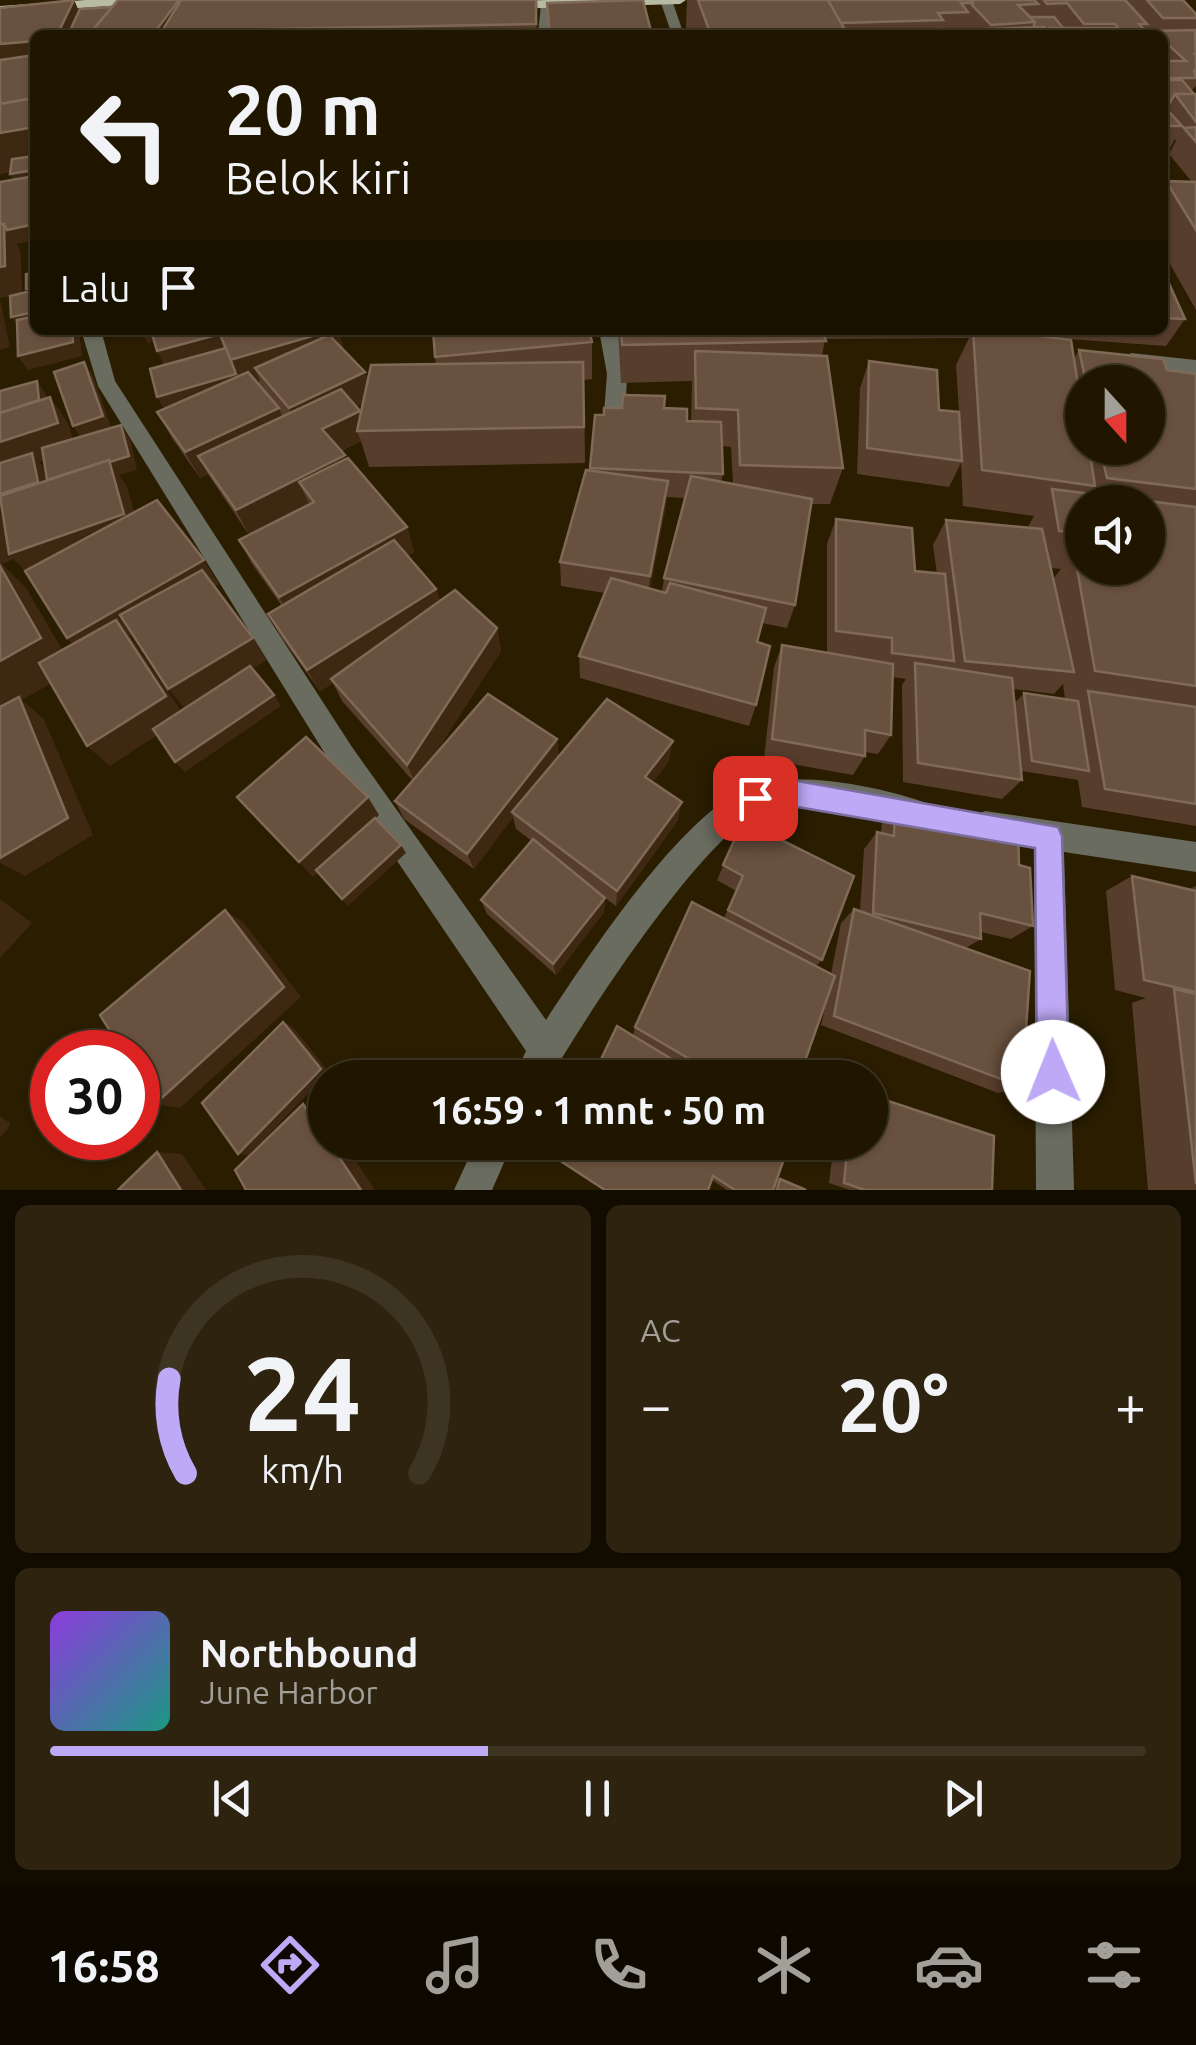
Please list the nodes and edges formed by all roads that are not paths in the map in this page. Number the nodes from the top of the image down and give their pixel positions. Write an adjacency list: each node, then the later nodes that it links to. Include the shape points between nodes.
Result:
1 (136, 0): 6 (main road)
2 (666, 0): 3 (main road); 4 (main road); 8 (lane)
3 (680, 0)
4 (547, 4): 5 (main road); 7 (street)
5 (487, 6)
6 (0, 10)
7 (545, 30)
8 (676, 30)
9 (92, 335): 16 (street, via 105,381)
10 (610, 335): 13 (street, via 618,374)
11 (1114, 359): 12 (street)
12 (1195, 371)
13 (614, 426)
14 (1048, 836): 15 (street); 17 (street, via 786,792 755,798 722,821 638,918); 20 (street)
15 (1196, 857)
16 (536, 1060)
17 (540, 1060)
18 (488, 1160): 19 (street)
19 (478, 1186)
20 (1055, 1190)

